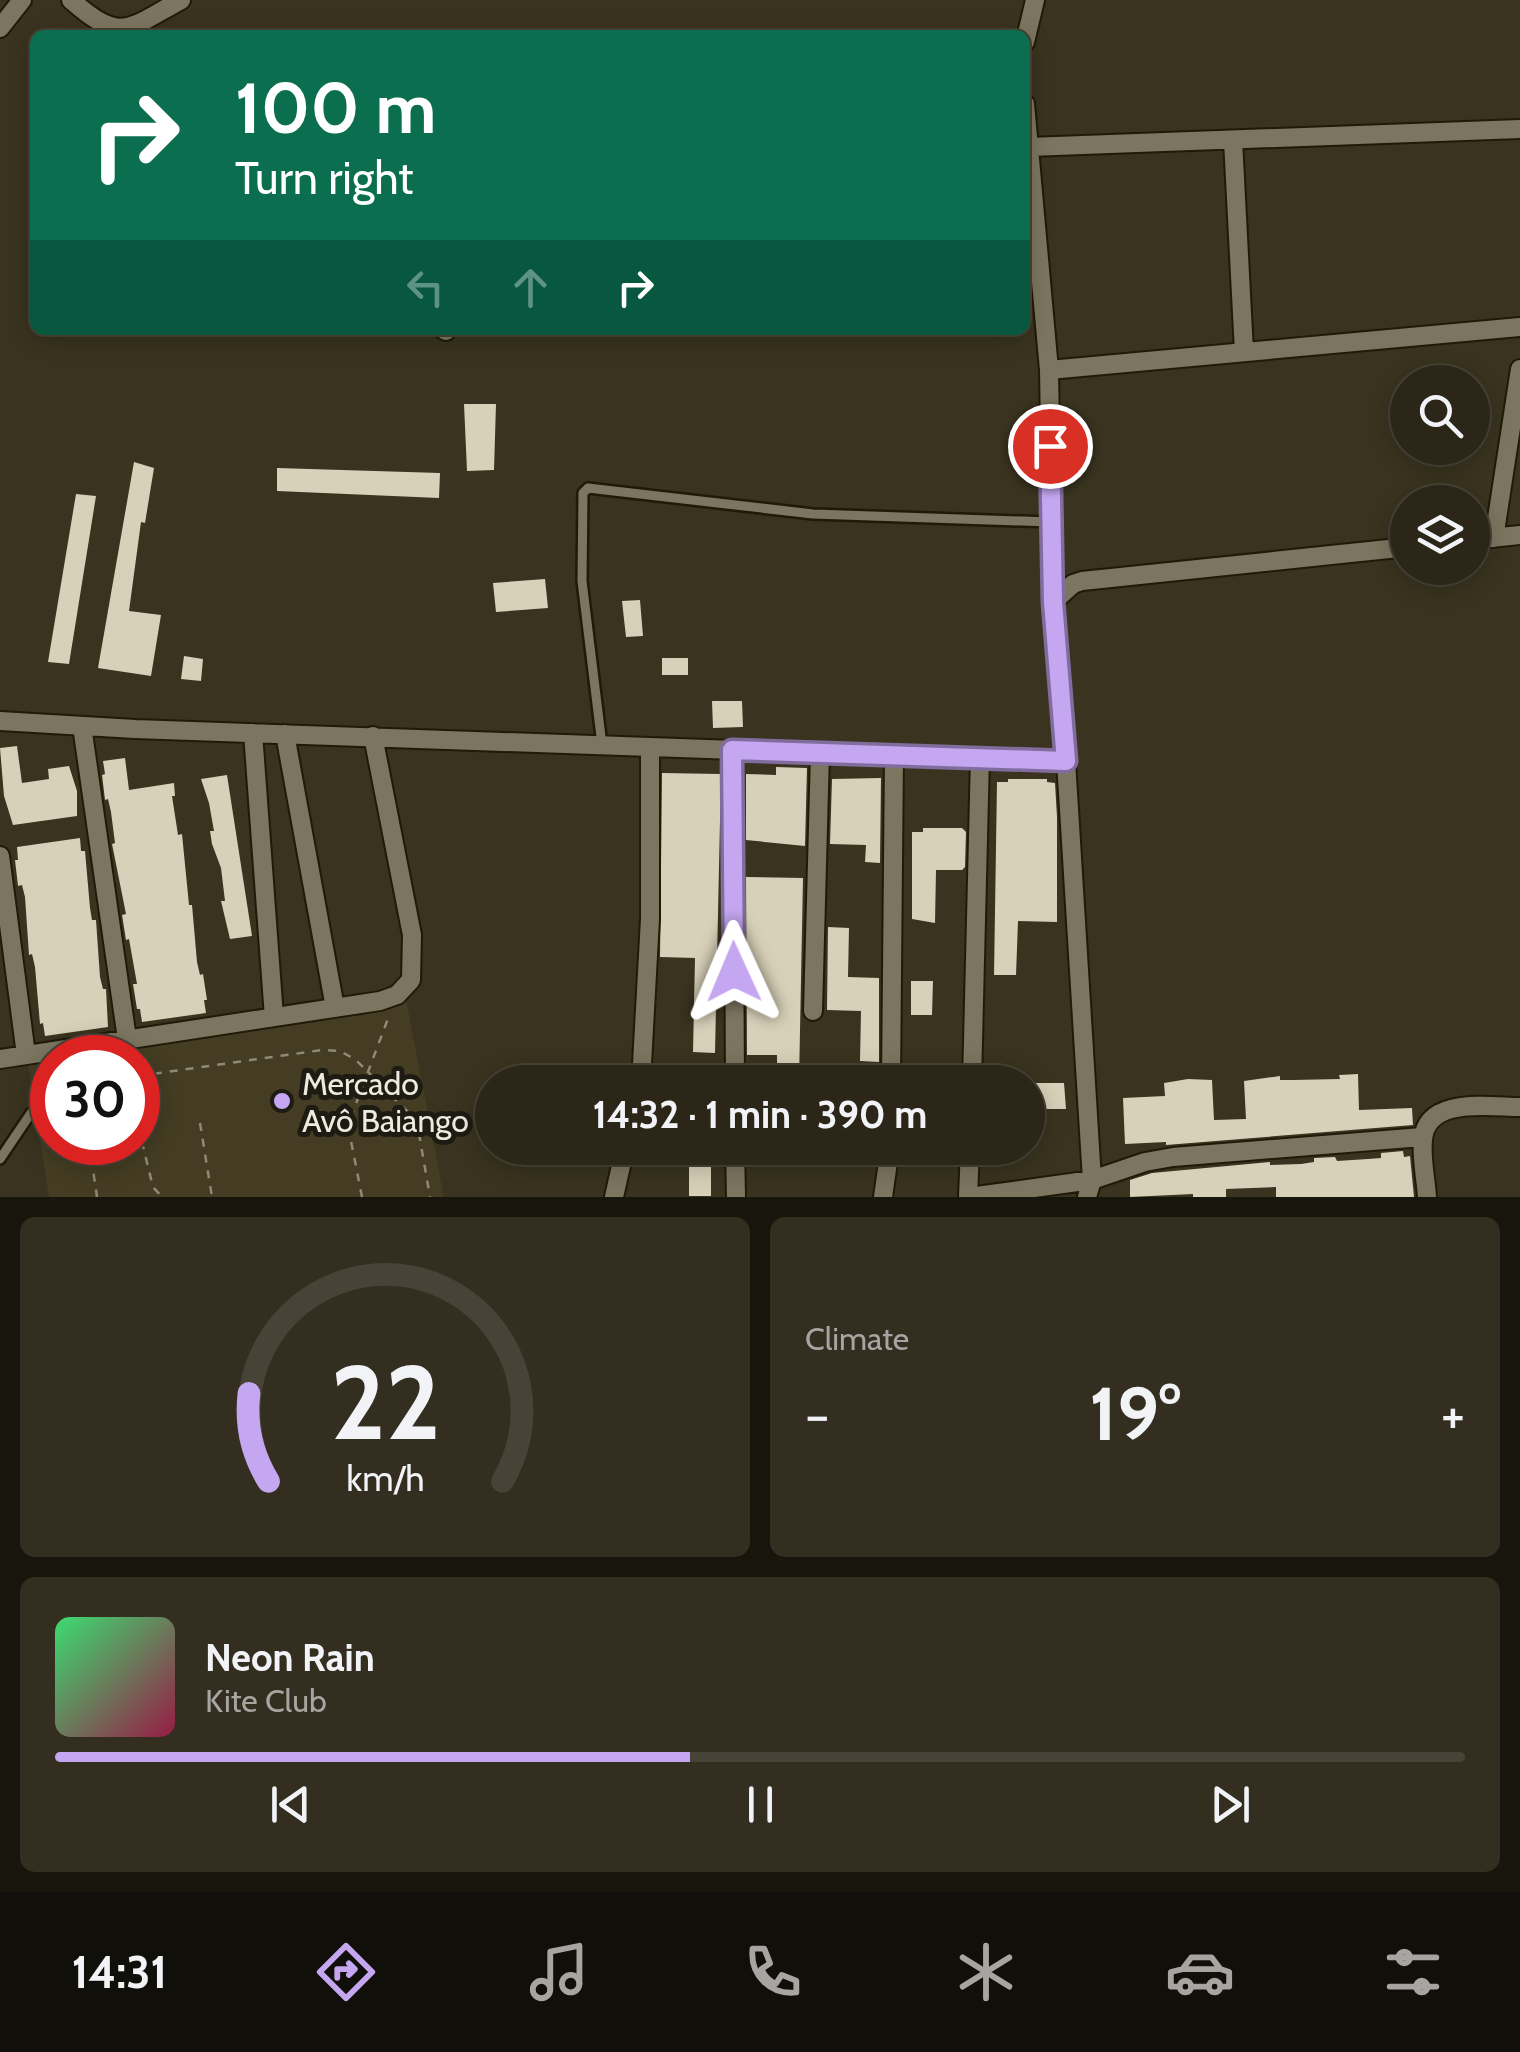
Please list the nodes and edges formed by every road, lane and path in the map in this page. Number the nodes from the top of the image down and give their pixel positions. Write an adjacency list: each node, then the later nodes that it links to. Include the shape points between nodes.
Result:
1 (22, 0): 5 (street)
2 (181, 0): 6 (street, via 131,28)
3 (1035, 0): 7 (street)
4 (74, 1): 6 (street)
5 (0, 28)
6 (106, 30)
7 (1028, 30)
8 (1520, 129): 9 (street)
9 (1233, 140): 10 (street); 13 (street)
10 (1030, 147)
11 (1030, 158): 15 (street)
12 (1520, 327): 13 (street)
13 (1244, 352): 15 (street)
14 (1520, 369): 19 (street)
15 (1049, 370): 16 (street)
16 (1052, 522): 21 (street); 27 (lane, via 813,514 588,488 582,581)
17 (1520, 536): 19 (street)
18 (1490, 538): 19 (street)
19 (1494, 538)
20 (1390, 549): 21 (street, via 1082,581)
21 (1053, 602): 33 (street)
22 (0, 721): 23 (street)
23 (82, 726): 24 (street); 39 (street)
24 (253, 733): 25 (street); 38 (street)
25 (285, 734): 26 (street); 36 (street)
26 (373, 736): 27 (street); 35 (street, via 412,935 411,980)
27 (602, 745): 28 (street)
28 (650, 748): 29 (street); 44 (street)
29 (732, 750): 30 (street); 45 (street)
30 (820, 753): 31 (street); 37 (street)
31 (894, 754): 32 (street); 46 (street)
32 (980, 757): 33 (street); 47 (street)
33 (1066, 761): 61 (street)
34 (0, 856): 42 (street)
35 (397, 994): 36 (street); 49 (path)
36 (334, 1008): 38 (street)
37 (814, 1012)
38 (274, 1017): 40 (street)
39 (126, 1035)
40 (159, 1035)
41 (30, 1054): 42 (street)
42 (26, 1055): 43 (street)
43 (0, 1059)
44 (642, 1065)
45 (735, 1065)
46 (891, 1065)
47 (972, 1065)
48 (160, 1073): 49 (path, via 322,1050 340,1051)
49 (368, 1073): 65 (path, via 351,1117); 66 (path, via 418,1128)
50 (1520, 1106): 53 (street, via 1442,1111)
51 (30, 1115): 54 (lane)
52 (200, 1123): 64 (path)
53 (1422, 1137): 61 (street, via 1173,1157 1145,1162); 71 (street)
54 (0, 1160)
55 (92, 1165): 62 (path)
56 (148, 1165): 63 (path)
57 (622, 1165): 67 (street)
58 (736, 1165): 68 (street)
59 (888, 1165): 69 (street)
60 (970, 1165): 70 (street)
61 (1090, 1189): 70 (street)
62 (97, 1197)
63 (162, 1197)
64 (212, 1197)
65 (362, 1197)
66 (430, 1197)
67 (614, 1197)
68 (736, 1197)
69 (883, 1197)
70 (969, 1197)
71 (1427, 1197)

